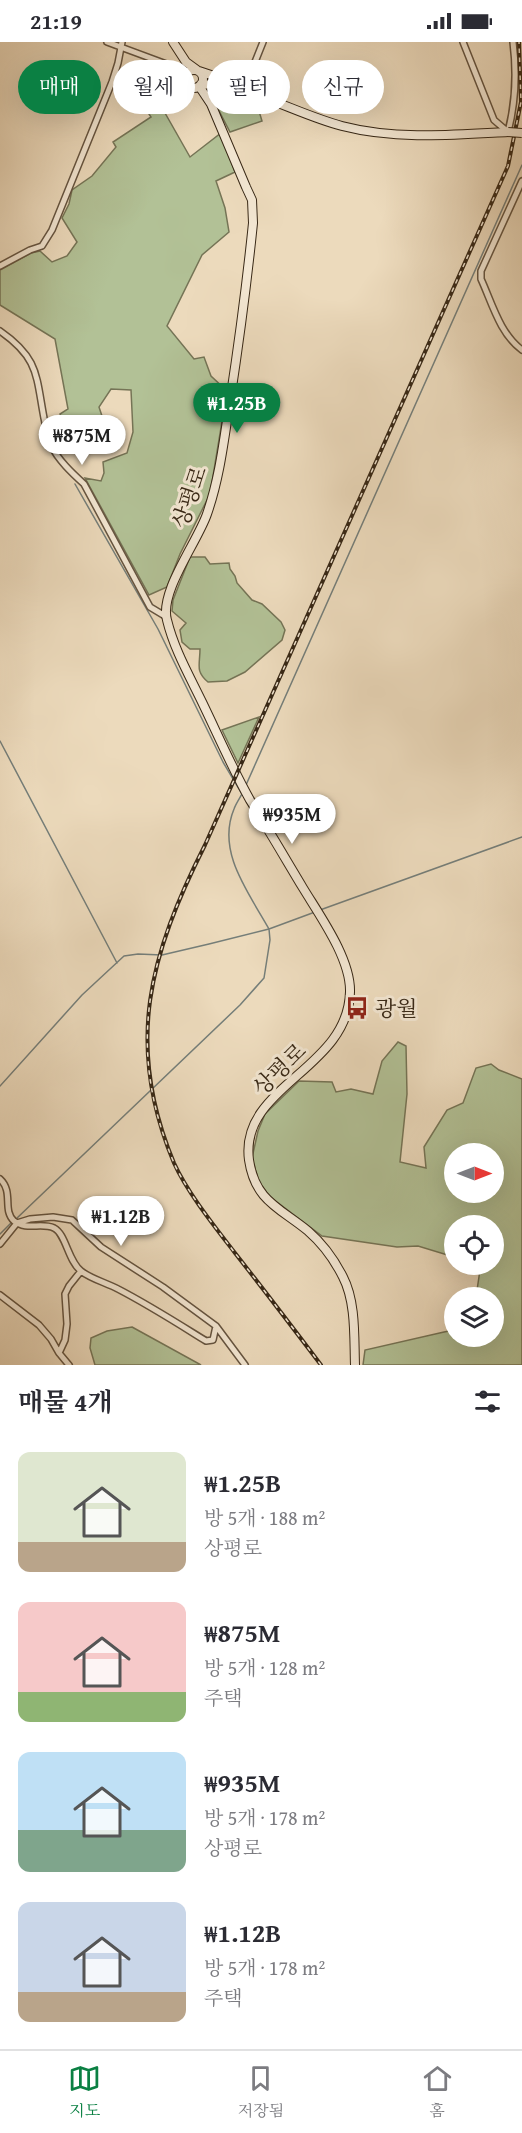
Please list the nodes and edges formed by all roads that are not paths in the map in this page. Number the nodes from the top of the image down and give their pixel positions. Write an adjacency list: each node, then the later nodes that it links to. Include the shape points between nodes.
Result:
1 (107, 42): 6 (street)
2 (172, 42): 8 (main road, via 174,52)
3 (263, 42): 9 (street)
4 (463, 42): 18 (street, via 494,120)
5 (513, 42): 18 (street, via 517,73)
6 (122, 44): 7 (street); 21 (street, via 111,82 52,231 42,246)
7 (159, 60)
8 (183, 60)
9 (256, 60)
10 (195, 71): 11 (main road); 13 (main road, via 203,76)
11 (207, 75)
12 (207, 84): 13 (main road)
13 (200, 85): 14 (main road); 15 (main road, 상평로)
14 (195, 86)
15 (207, 97)
16 (290, 108): 18 (main road, via 342,126 384,134)
17 (215, 114): 24 (main road, 상평로, via 252,200 253,223 217,481 206,518 167,600)
18 (508, 132): 19 (main road, bridge)
19 (522, 133)
20 (522, 181): 23 (street, via 481,271 502,328)
21 (0, 266)
22 (0, 332): 24 (street, via 28,356 51,445 84,484 150,607)
23 (522, 350)
24 (165, 616): 34 (main road, 상평로, via 240,782 320,916 345,969 350,990 345,1020 321,1055 262,1110 252,1131 248,1158 255,1183 266,1200 326,1248 342,1274 350,1303)
25 (0, 1179): 26 (street, via 8,1189 8,1212)
26 (15, 1221): 27 (street); 28 (street, via 26,1227 54,1228); 30 (street, via 53,1216 72,1220 101,1247)
27 (0, 1244)
28 (81, 1271): 30 (street, via 207,1341 213,1340); 31 (street, via 65,1294 67,1324)
29 (0, 1295): 31 (street, via 39,1324)
30 (216, 1326): 33 (street)
31 (59, 1353): 32 (street)
32 (68, 1365)
33 (245, 1365)
34 (355, 1365)

